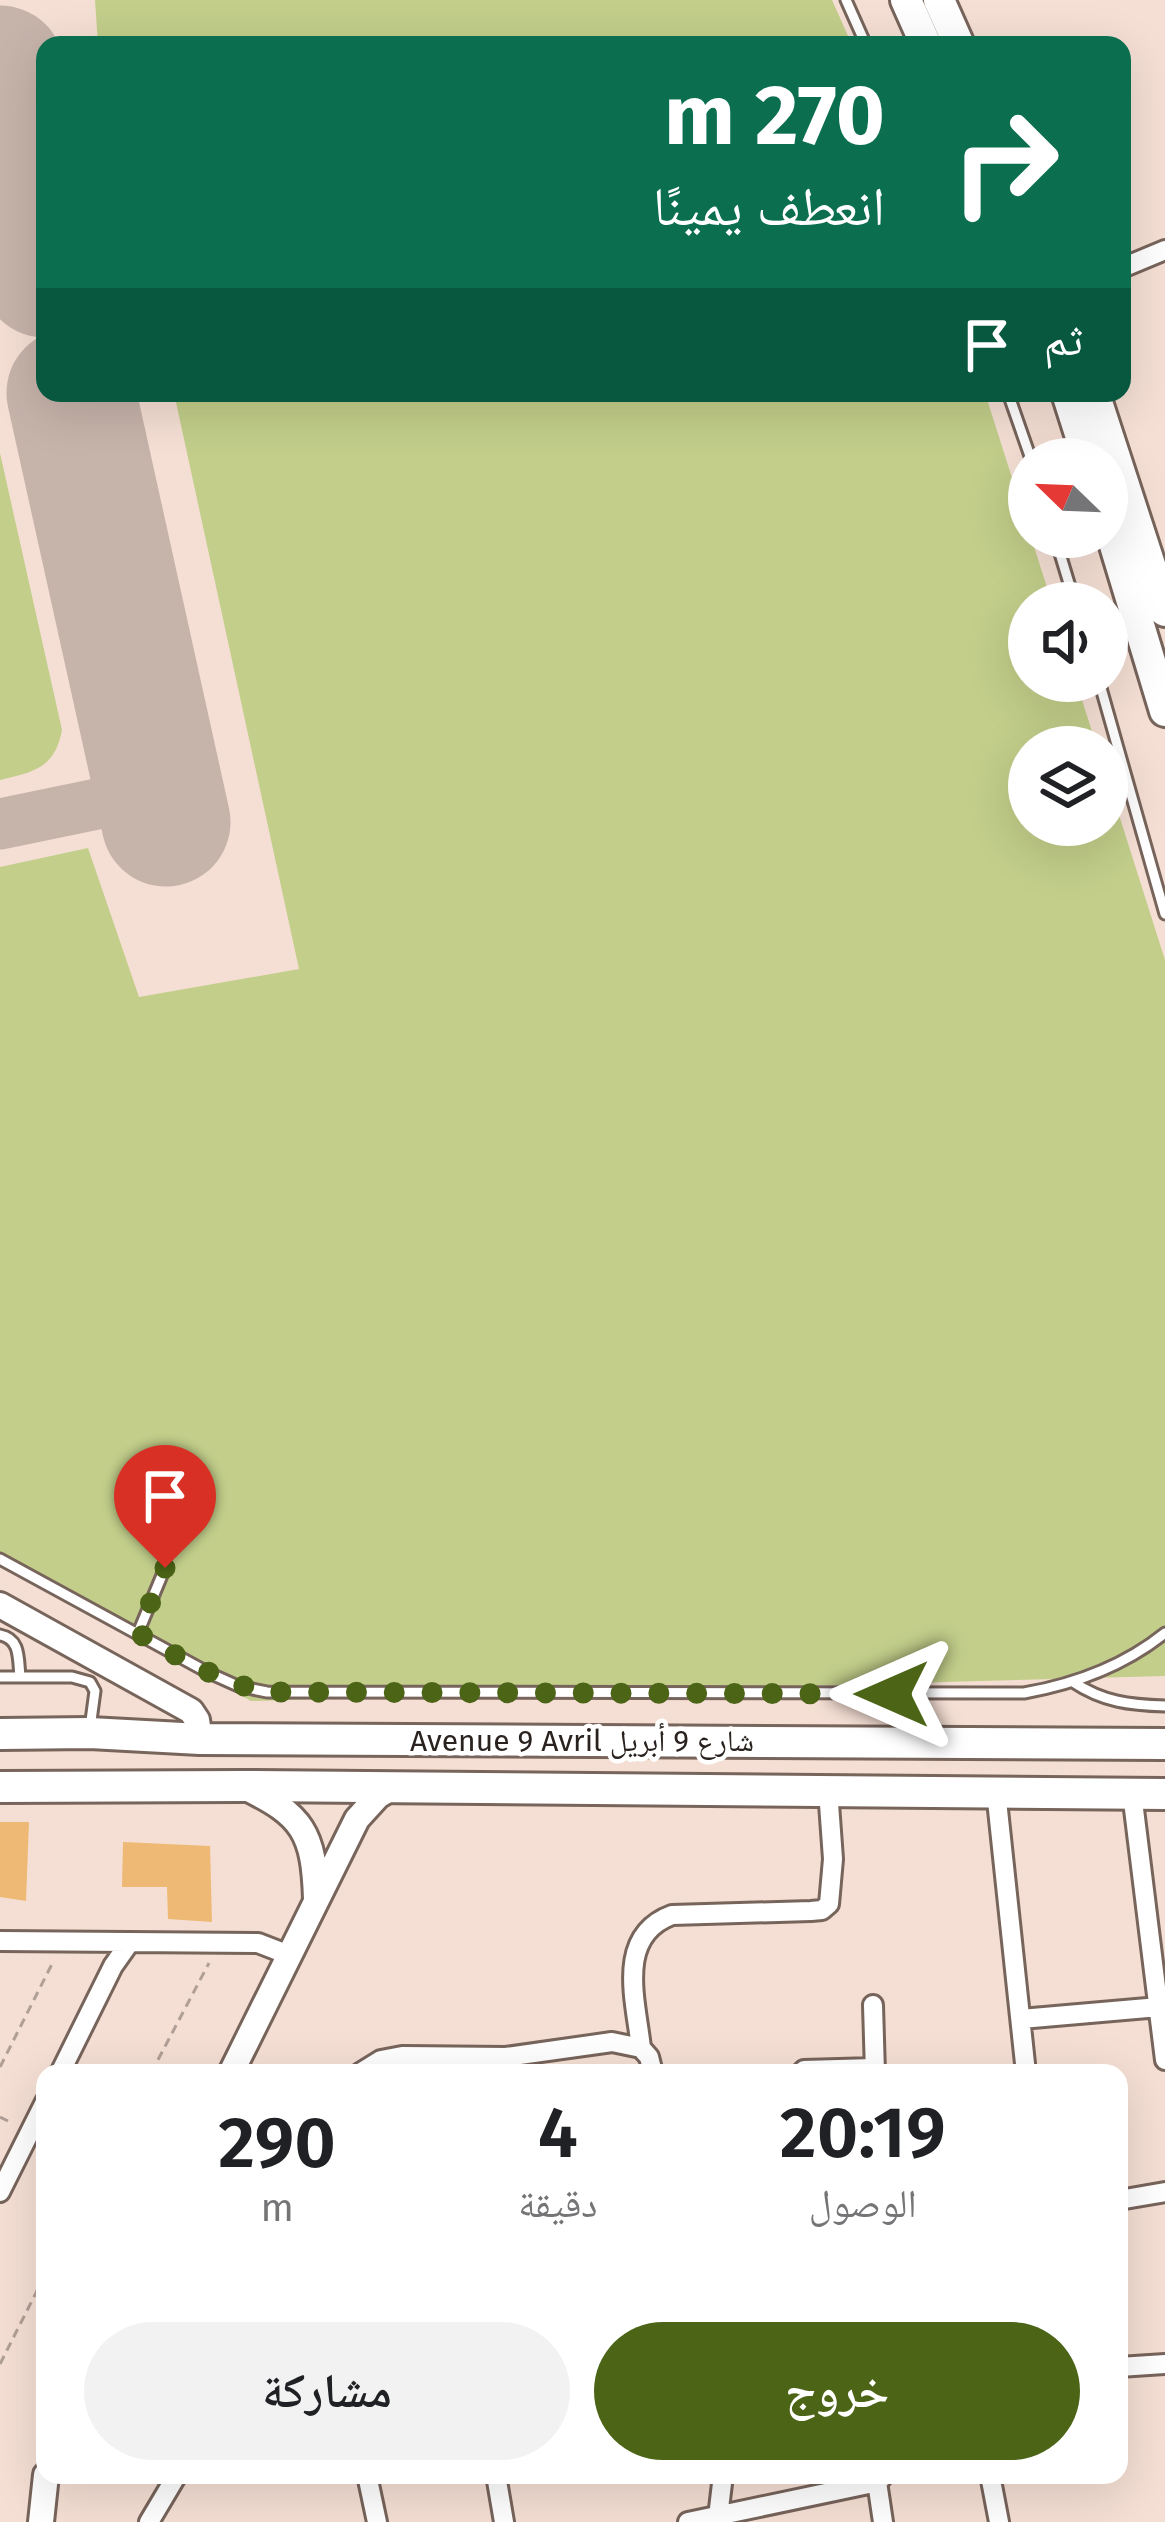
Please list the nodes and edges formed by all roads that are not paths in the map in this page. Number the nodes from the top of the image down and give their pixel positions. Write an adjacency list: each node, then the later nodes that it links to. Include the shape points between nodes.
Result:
1 (846, 0): 4 (lane)
2 (906, 0): 5 (main road)
3 (939, 0): 6 (main road)
4 (862, 36)
5 (922, 36)
6 (955, 36)
7 (1165, 250): 8 (street)
8 (1131, 264)
9 (1011, 402): 12 (lane)
10 (1070, 402): 13 (main road)
11 (1097, 402): 15 (main road)
12 (1024, 438)
13 (1081, 438)
14 (1119, 558): 17 (main road)
15 (1165, 610)
16 (1105, 702): 18 (lane)
17 (1165, 712)
18 (1165, 914)
19 (0, 1559): 22 (lane)
20 (165, 1568): 22 (lane)
21 (0, 1605): 31 (street, via 191,1711)
22 (138, 1633): 27 (lane, via 238,1686 282,1693 984,1694)
23 (1165, 1634): 27 (lane)
24 (0, 1635): 26 (lane, via 16,1645)
25 (0, 1677): 26 (lane)
26 (20, 1677): 29 (lane, via 90,1682)
27 (1073, 1682): 28 (lane, via 1105,1700)
28 (1165, 1706)
29 (90, 1733): 30 (main road, Avenue 9 Avril شارع 9 أبريل); 31 (main road, Avenue 9 Avril شارع 9 أبريل)
30 (0, 1734)
31 (200, 1739): 32 (main road, Avenue 9 Avril شارع 9 أبريل)
32 (1165, 1744)
33 (242, 1786): 34 (main road, Avenue 9 Avril شارع 9 أبريل); 35 (main road, Avenue 9 Avril شارع 9 أبريل); 39 (street, via 278,1803 301,1826)
34 (0, 1787)
35 (393, 1787): 36 (main road, Avenue 9 Avril شارع 9 أبريل); 39 (street, via 357,1820)
36 (828, 1790): 37 (main road, Avenue 9 Avril شارع 9 أبريل); 46 (street, via 829,1904 657,1921 634,1960)
37 (996, 1791): 38 (main road, Avenue 9 Avril شارع 9 أبريل); 45 (street)
38 (1155, 1796): 44 (street)
39 (316, 1902): 42 (street)
40 (0, 1940): 41 (street)
41 (130, 1942): 42 (street, via 262,1944); 48 (street)
42 (290, 1955): 49 (street)
43 (873, 2005): 54 (street)
44 (1159, 2007): 45 (street); 47 (street)
45 (1021, 2019): 55 (street)
46 (641, 2048): 52 (street, via 612,2042); 53 (street)
47 (1165, 2060)
48 (64, 2064)
49 (236, 2064)
50 (375, 2064): 51 (street, via 402,2056)
51 (495, 2064)
52 (512, 2064)
53 (651, 2064)
54 (874, 2064)
55 (1025, 2064)
56 (36, 2120): 57 (street)
57 (0, 2192)
58 (1165, 2192): 59 (street)
59 (1128, 2198)
60 (1165, 2364): 61 (street)
61 (1128, 2366)
62 (45, 2484): 71 (street)
63 (172, 2484): 72 (street)
64 (369, 2484): 73 (street)
65 (498, 2484): 74 (street)
66 (722, 2484): 70 (street)
67 (850, 2484): 70 (street)
68 (880, 2484): 76 (street)
69 (992, 2484): 77 (street)
70 (718, 2516): 75 (street)
71 (41, 2522)
72 (149, 2522)
73 (376, 2522)
74 (504, 2522)
75 (688, 2522)
76 (883, 2522)
77 (999, 2522)

